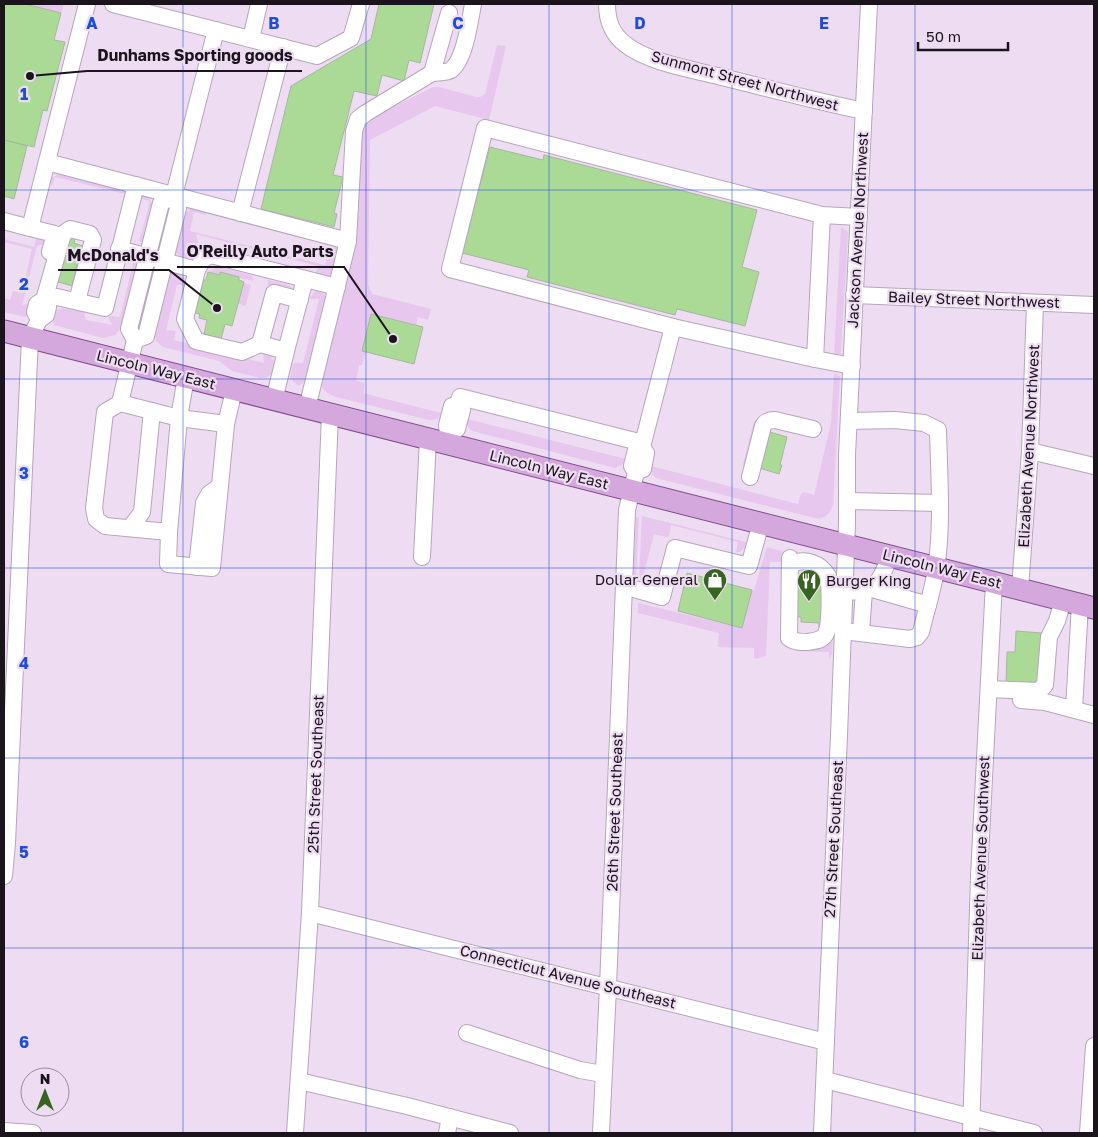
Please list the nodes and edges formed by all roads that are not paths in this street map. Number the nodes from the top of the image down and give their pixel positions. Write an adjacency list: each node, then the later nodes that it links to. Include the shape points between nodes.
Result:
1 (87, 4): 14 (street)
2 (113, 4): 9 (street)
3 (259, 4): 10 (street)
4 (361, 4): 11 (street, via 351,38 342,44 317,56)
5 (473, 4): 12 (street, via 461,58 447,72)
6 (607, 4): 13 (street, Sunmont Street Northwest, via 610,24 626,46 659,60)
7 (869, 4): 13 (street, Jackson Avenue Northwest)
8 (449, 13): 12 (street)
9 (216, 30): 10 (street); 16 (street)
10 (251, 39): 11 (street)
11 (283, 47): 17 (street)
12 (432, 72): 22 (street, via 358,119 354,131)
13 (864, 111): 19 (street, Jackson Avenue Northwest)
14 (47, 162): 15 (street); 21 (street)
15 (136, 185): 16 (street); 23 (street)
16 (174, 195): 17 (street); 24 (street, via 161,203); 25 (street, via 178,208)
17 (240, 212): 22 (street)
18 (822, 215): 19 (street); 35 (street, via 485,128 450,269); 42 (street)
19 (859, 217): 29 (street, Jackson Avenue Northwest)
20 (4, 221): 21 (street)
21 (30, 228): 30 (street, via 55,234 42,285)
22 (348, 241): 28 (street)
23 (119, 249): 24 (street); 32 (street, via 105,308)
24 (147, 256): 25 (street); 39 (street, via 129,329)
25 (165, 261): 26 (street); 39 (street, via 146,336)
26 (197, 270): 27 (street, via 203,259 210,255); 38 (street, via 185,319)
27 (305, 279): 28 (street); 31 (street); 38 (street, via 296,284 213,265 205,275)
28 (338, 287): 49 (street)
29 (854, 295): 33 (street, Bailey Street Northwest); 44 (street, Jackson Avenue Northwest)
30 (44, 300): 32 (street, via 57,297); 32 (street, via 63,234 70,229 90,234 93,240); 36 (street, via 48,307 46,315)
31 (300, 300): 40 (street, via 274,294); 41 (street)
32 (77, 301)
33 (1035, 303): 34 (street, Bailey Street Northwest); 58 (street, Elizabeth Avenue Northwest)
34 (1094, 305)
35 (673, 327): 42 (street); 57 (street)
36 (34, 329): 37 (main road, Lincoln Way East); 43 (main road, Lincoln Way East); 85 (street)
37 (4, 331)
38 (190, 332): 40 (street, via 196,341 242,352)
39 (135, 340): 43 (street)
40 (260, 344): 41 (street)
41 (286, 351): 47 (street)
42 (815, 359): 44 (street)
43 (130, 363): 45 (main road, Lincoln Way East); 48 (street)
44 (852, 366): 53 (street, Jackson Avenue Northwest)
45 (186, 377): 46 (main road, Lincoln Way East); 52 (street)
46 (234, 390): 47 (main road, Lincoln Way East); 54 (street)
47 (274, 400): 49 (main road, Lincoln Way East)
48 (120, 403): 50 (street); 65 (street, via 105,412 94,508 96,519 105,526)
49 (307, 408): 51 (main road, Lincoln Way East)
50 (152, 411): 52 (street); 65 (street, via 142,512)
51 (330, 414): 56 (main road, Lincoln Way East); 86 (street, 25th Street Southeast)
52 (179, 418): 54 (street); 66 (street)
53 (849, 421): 62 (street, Jackson Avenue Northwest); 63 (street, via 895,420 924,423 938,430)
54 (226, 424): 66 (street, via 212,568 168,564)
55 (812, 430): 60 (street, via 775,420 766,422)
56 (441, 439): 57 (street, via 452,406 458,404 460,397); 61 (main road, Lincoln Way East); 69 (street)
57 (643, 446): 61 (street, 26th Street Southeast, via 646,453)
58 (1030, 451): 59 (street); 75 (street, Elizabeth Avenue Northwest)
59 (1094, 466)
60 (750, 476)
61 (634, 482): 64 (main road, Lincoln Way East); 73 (street, 26th Street Southeast, via 627,510)
62 (847, 500): 63 (street); 67 (street, 27th Street Southeast)
63 (940, 502): 71 (street)
64 (761, 523): 67 (main road, Lincoln Way East); 73 (street, via 749,566 675,548 662,597)
65 (130, 528): 66 (street)
66 (170, 532)
67 (846, 544): 68 (main road, Lincoln Way East); 76 (street, 27th Street Southeast)
68 (890, 555): 71 (main road, Lincoln Way East); 74 (street, via 881,577)
69 (422, 557)
70 (790, 561): 70 (street, via 788,638 795,641 820,640 828,625 828,576 811,562)
71 (936, 567): 72 (main road, Lincoln Way East); 78 (street)
72 (994, 582): 75 (main road, Lincoln Way East); 81 (street, Elizabeth Avenue Southwest)
73 (624, 586): 87 (street, 26th Street Southeast)
74 (867, 589): 76 (street); 78 (street); 80 (street)
75 (1020, 589): 77 (main road, Lincoln Way East)
76 (844, 592): 79 (street, 27th Street Southeast)
77 (1079, 604): 82 (street, via 1057,621 1049,636); 83 (street)
78 (928, 605): 80 (street, via 917,637)
79 (843, 630): 80 (street); 89 (street, 27th Street Southeast)
80 (860, 632)
81 (989, 694): 82 (street, via 1039,691); 96 (street, Elizabeth Avenue Southwest, via 979,876)
82 (1045, 694): 83 (street)
83 (1074, 709): 84 (street)
84 (1094, 715)
85 (4, 876)
86 (310, 913): 87 (street, Connecticut Avenue Southeast); 94 (street, 25th Street Southeast)
87 (608, 987): 89 (street, Connecticut Avenue Southeast); 92 (street, 26th Street Southeast)
88 (467, 1033): 92 (street, via 580,1070)
89 (826, 1042): 93 (street, 27th Street Southeast)
90 (1094, 1046): 91 (street)
91 (1094, 1051): 106 (street)
92 (603, 1074): 102 (street, 26th Street Southeast)
93 (825, 1080): 96 (street); 103 (street, 27th Street Southeast)
94 (299, 1081): 95 (street); 99 (street, 25th Street Southeast)
95 (450, 1117): 100 (street); 101 (street)
96 (972, 1117): 104 (street, Elizabeth Avenue Southwest); 105 (street)
97 (4, 1132): 98 (street)
98 (33, 1133)
99 (295, 1133)
100 (447, 1133)
101 (510, 1133)
102 (601, 1133)
103 (822, 1133)
104 (971, 1133)
105 (1034, 1133)
106 (1088, 1133)

